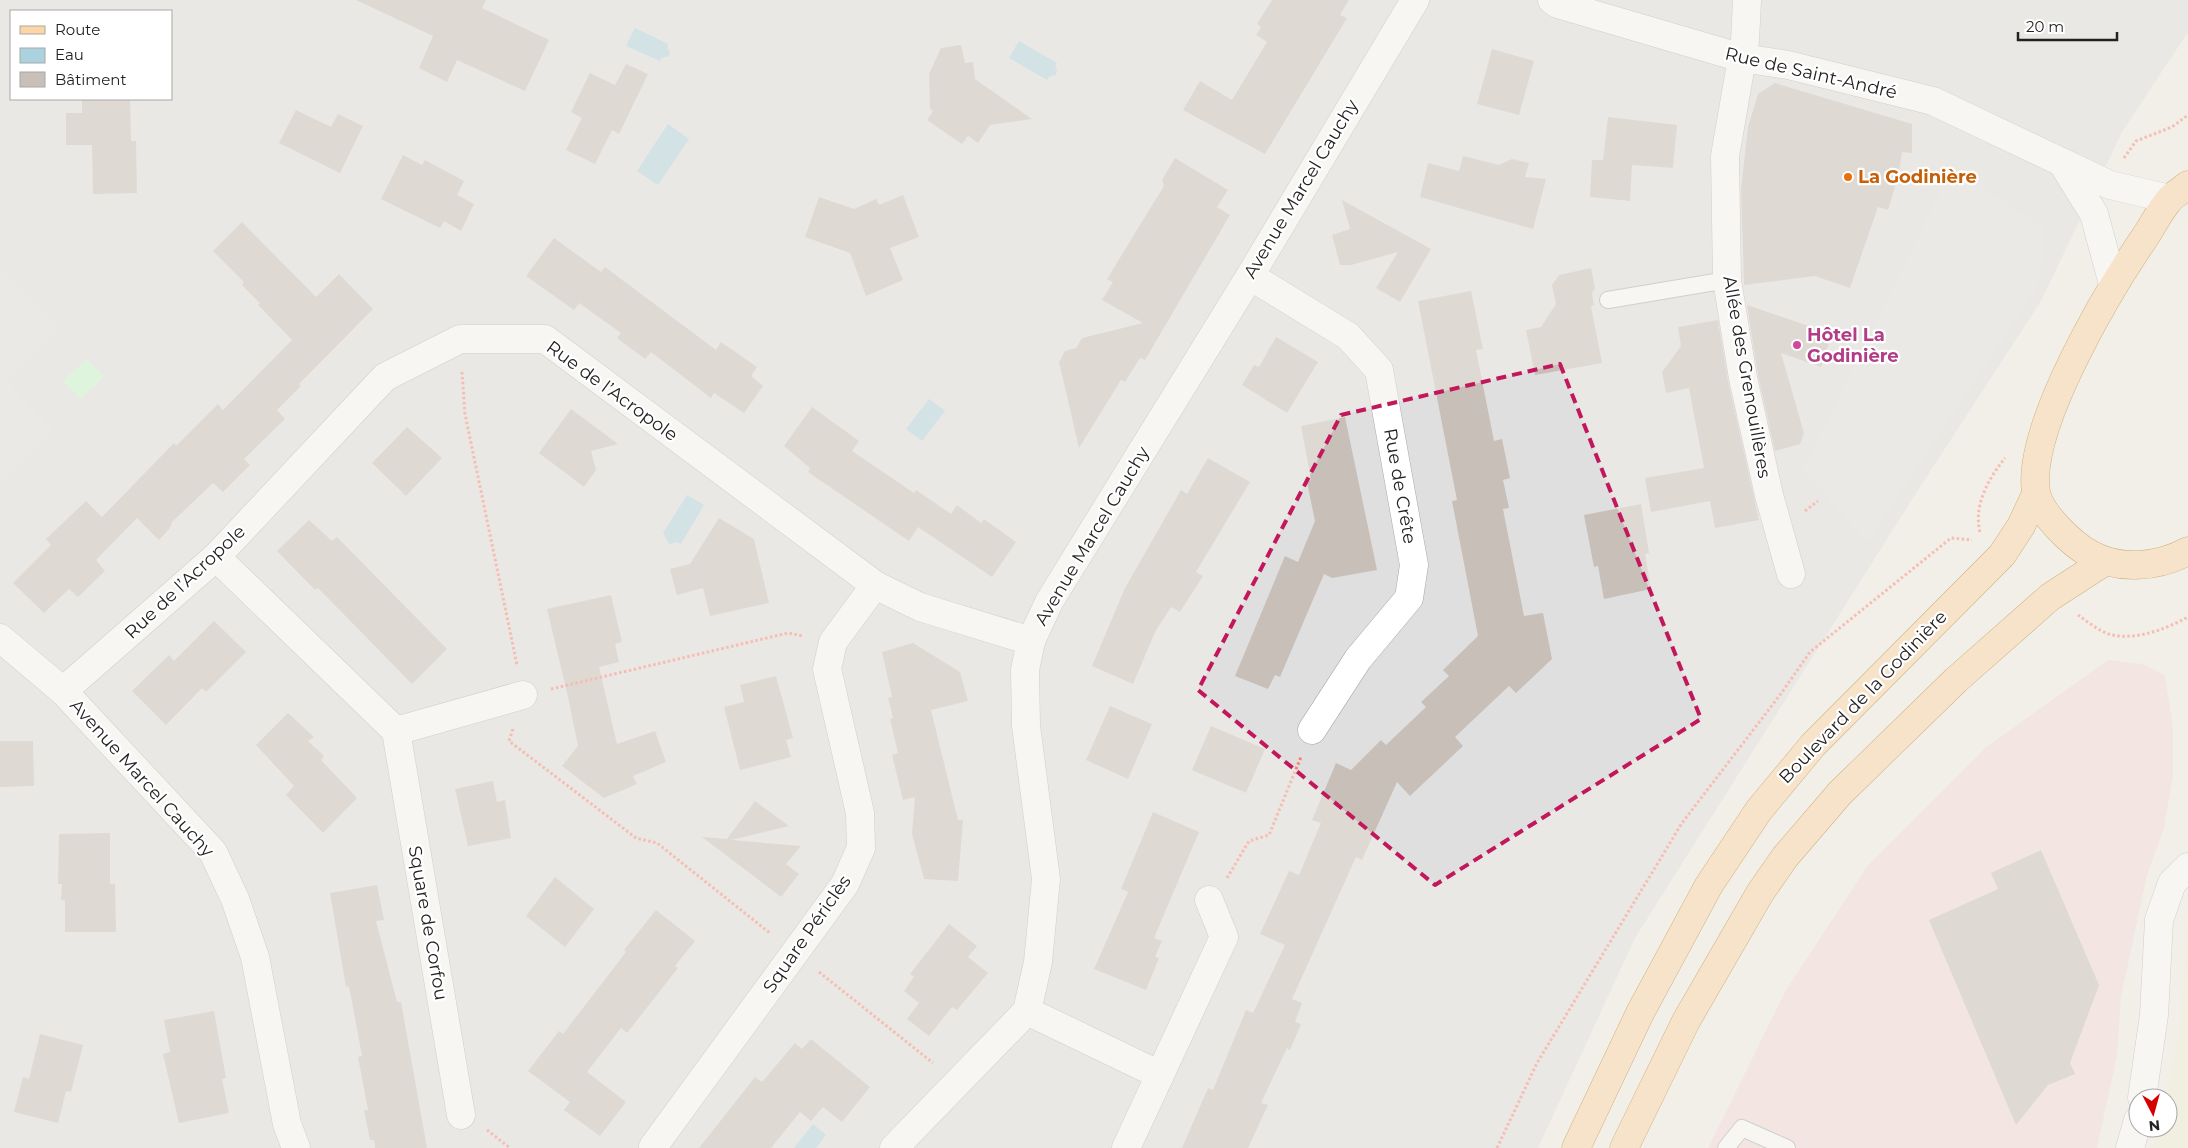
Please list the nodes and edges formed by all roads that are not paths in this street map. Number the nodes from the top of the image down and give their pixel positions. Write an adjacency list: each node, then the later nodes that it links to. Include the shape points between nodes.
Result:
1 (1415, 0): 7 (street, Avenue Marcel Cauchy)
2 (1552, 0): 4 (street, Rue de Saint-André)
3 (1747, 0): 4 (street, Allée des Grenouillères)
4 (1742, 58): 5 (street, Rue de Saint-André, via 1788,65 1933,101); 8 (street, Allée des Grenouillères, via 1725,156)
5 (2063, 164): 6 (street, Rue de Saint-André, via 2110,185); 9 (street, via 2094,214)
6 (2179, 192): 9 (main road)
7 (1250, 276): 18 (street, Avenue Marcel Cauchy, via 1050,602); 21 (street, Rue de Crête, via 1348,336 1378,370 1414,565 1409,598 1358,659)
8 (1727, 280): 10 (lane); 15 (street, Allée des Grenouillères, via 1743,378 1769,495)
9 (2113, 284): 11 (main road, via 2086,333 2046,425 2036,473)
10 (1608, 300)
11 (2036, 494): 14 (main road, via 2064,536); 33 (main road, Boulevard de la Godinière, via 2002,555 1813,745 1759,810 1709,885 1640,1013)
12 (2188, 551): 14 (main road, via 2156,563 2129,566)
13 (216, 557): 16 (street, Rue de l’Acropole, via 385,377 460,340 545,339); 19 (street, Rue de l’Acropole); 22 (street)
14 (2104, 562): 34 (main road, via 2050,597 1956,680 1840,793 1785,857 1760,893 1686,1021)
15 (1791, 574)
16 (875, 585): 18 (street, Rue de l’Acropole, via 920,607); 29 (street, Square Périclès, via 833,642 827,669 853,775 860,813 861,848 845,884)
17 (0, 638): 19 (street, Avenue Marcel Cauchy)
18 (1031, 641): 25 (street, Avenue Marcel Cauchy, via 1026,670 1026,726 1046,879 1038,962)
19 (63, 691): 30 (street, Avenue Marcel Cauchy, via 213,852 235,899 255,957 288,1124)
20 (524, 695): 22 (street)
21 (1312, 730)
22 (396, 731): 28 (street, Square de Corfou)
23 (2188, 867): 27 (street, via 2172,883 2159,920 2154,1015)
24 (1209, 900): 26 (street, via 1224,937)
25 (1027, 1011): 26 (street); 31 (street)
26 (1160, 1075): 32 (street)
27 (2143, 1088)
28 (461, 1115)
29 (653, 1147)
30 (296, 1148)
31 (894, 1148)
32 (1126, 1148)
33 (1576, 1148)
34 (1624, 1148)
35 (1726, 1148): 36 (lane, via 1742,1128)
36 (1786, 1148)

